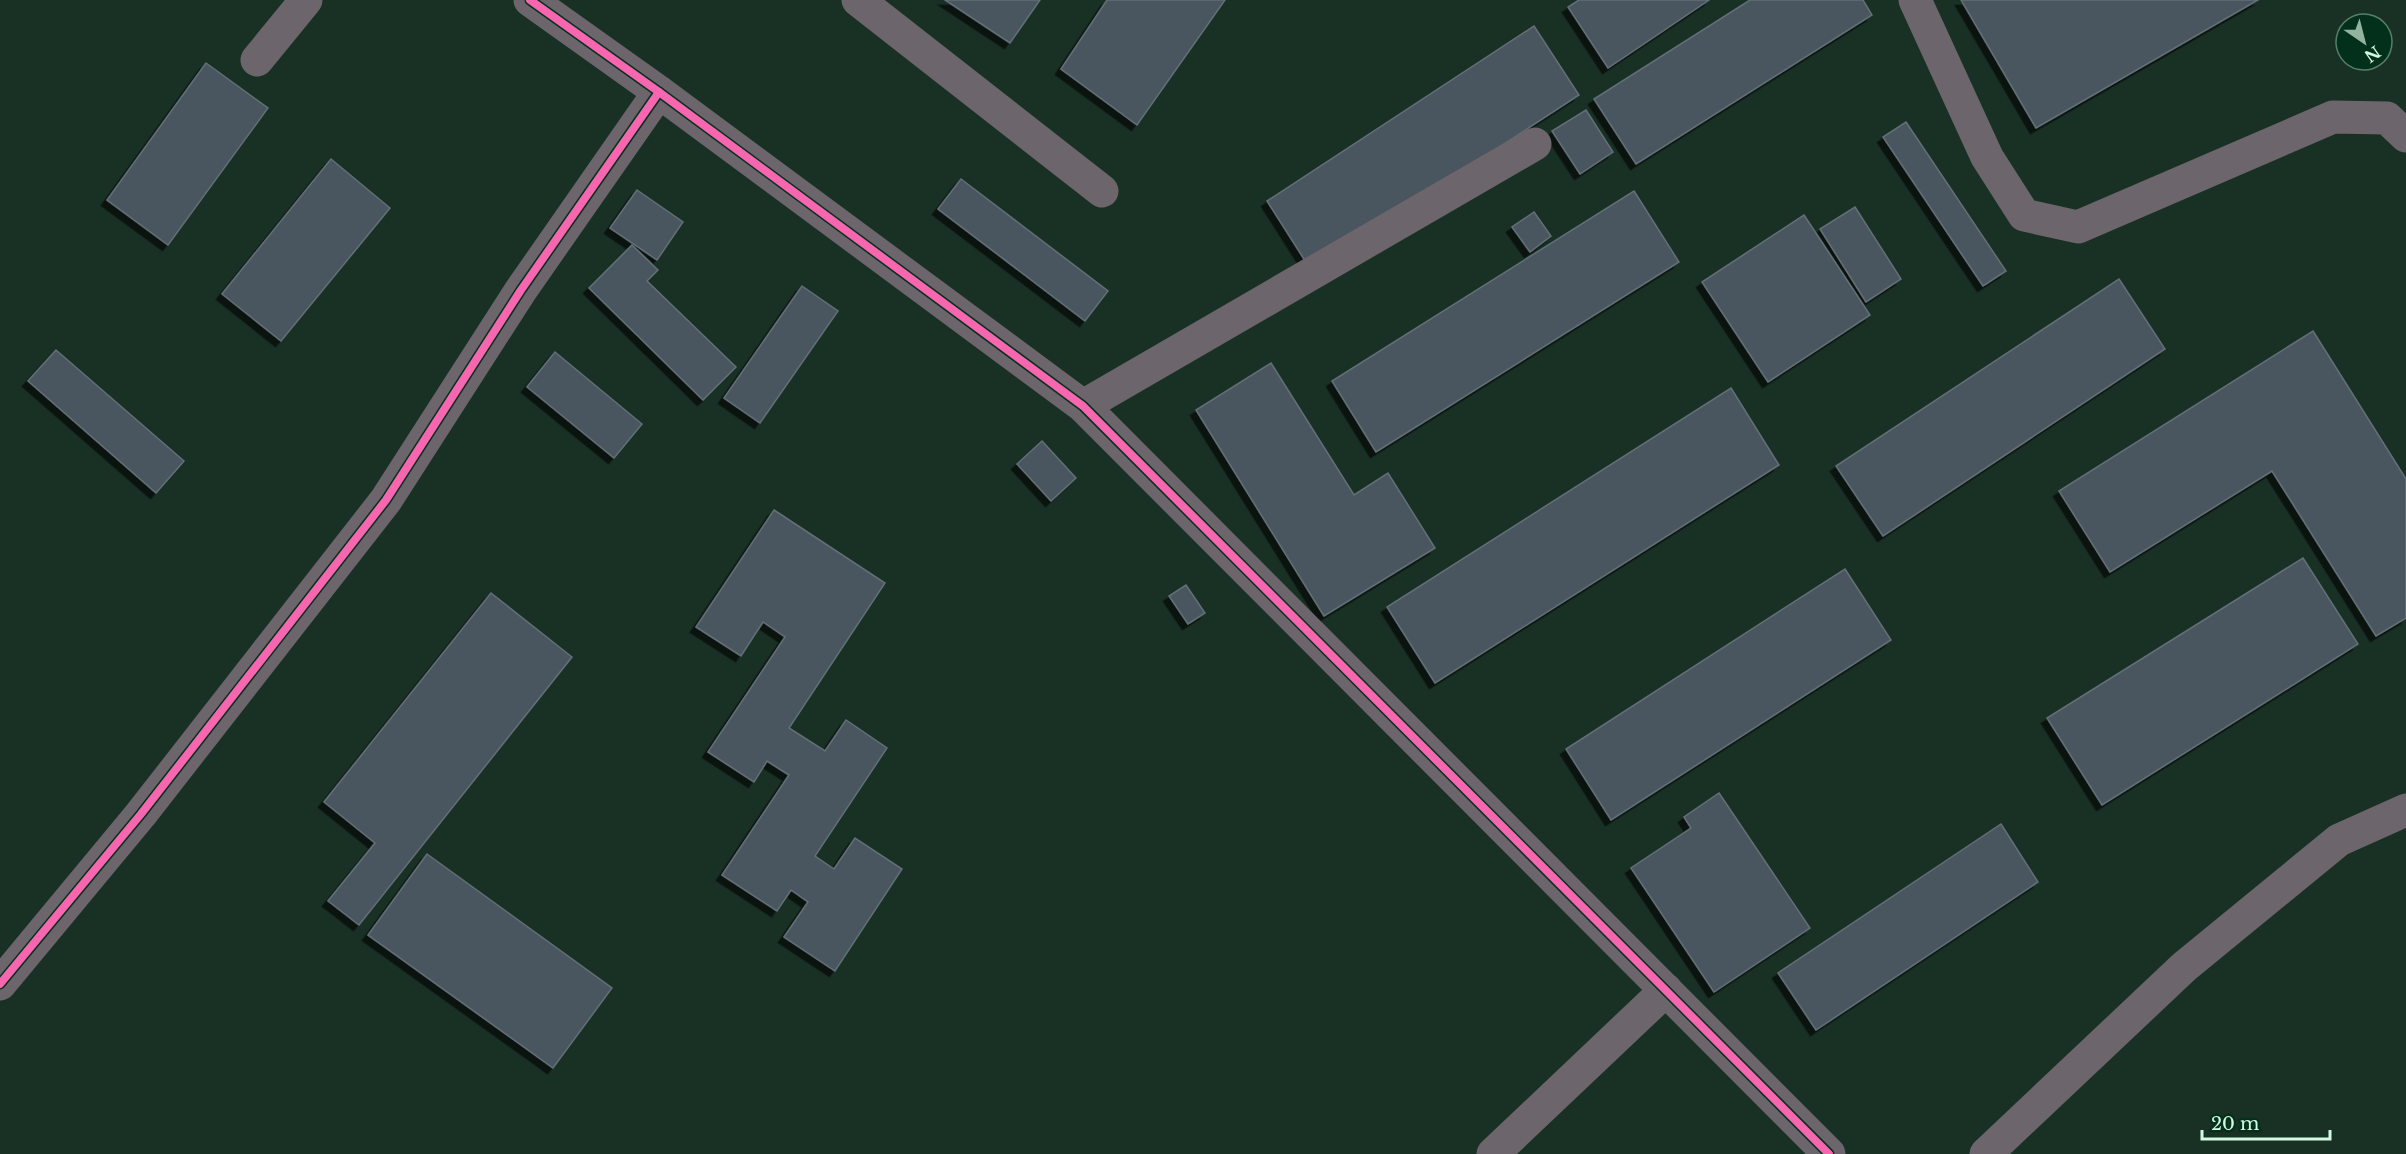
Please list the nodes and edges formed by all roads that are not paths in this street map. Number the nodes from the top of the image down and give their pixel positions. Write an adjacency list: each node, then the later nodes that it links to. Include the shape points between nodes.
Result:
1 (306, 0): 5 (street)
2 (530, 0): 6 (street)
3 (858, 0): 9 (street)
4 (1915, 0): 7 (street, via 1987,157 2024,215 2078,227 2333,117 2387,118)
5 (257, 60)
6 (659, 92): 10 (street); 12 (street, via 521,290 386,500 141,814)
7 (2406, 136)
8 (1535, 144): 10 (street)
9 (1102, 191)
10 (1083, 406): 13 (street)
11 (2406, 810): 16 (street, via 2339,840 2184,967)
12 (0, 984)
13 (1666, 990): 14 (street); 15 (street)
14 (1492, 1154)
15 (1829, 1154)
16 (1986, 1154)

